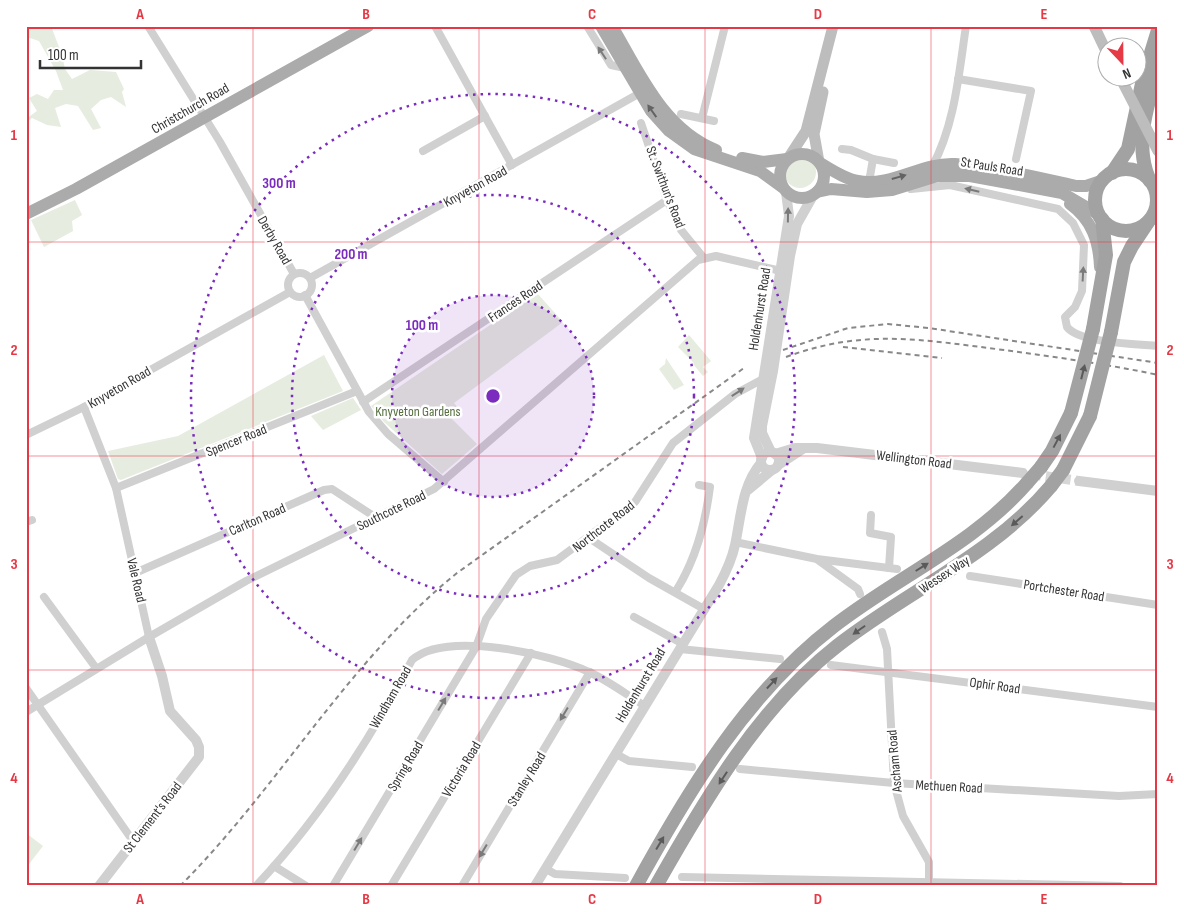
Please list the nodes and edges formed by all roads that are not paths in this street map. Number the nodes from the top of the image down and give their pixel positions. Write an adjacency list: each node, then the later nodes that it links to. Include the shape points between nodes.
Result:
1 (148, 26): 21 (street, Derby Road)
2 (368, 26): 21 (main road, Christchurch Road)
3 (435, 26): 20 (street)
4 (587, 26): 14 (street, one-way to 4, via 611,66)
5 (601, 26): 14 (main road)
6 (612, 26): 29 (main road, via 660,105 689,135 712,148 739,157 763,162)
7 (725, 26): 22 (street)
8 (966, 26): 16 (street)
9 (1094, 26): 12 (main road)
10 (832, 28): 13 (main road)
11 (1158, 30): 37 (highway, via 1143,79 1128,149)
12 (1100, 38)
13 (826, 56): 29 (main road, via 806,131); 32 (main road, via 827,76 814,134)
14 (625, 68): 18 (main road)
15 (1158, 68): 38 (highway, via 1142,137 1143,162)
16 (958, 79): 25 (street); 31 (street, via 1031,90)
17 (1126, 88): 28 (main road, bridge)
18 (640, 93): 35 (street, Knyveton Road); 40 (main road, one-way to 18, via 760,171 708,155 682,141 659,122)
19 (681, 114): 22 (street)
20 (485, 116): 27 (street); 35 (street)
21 (203, 117): 45 (main road, Christchurch Road); 50 (street, Derby Road)
22 (702, 118): 23 (street)
23 (714, 120)
24 (641, 123): 44 (street, St. Swithun's Road)
25 (942, 148): 34 (street); 36 (street)
26 (842, 149): 30 (street)
27 (423, 151)
28 (1158, 151)
29 (788, 158): 32 (main road, via 802,154); 40 (main road, via 780,172)
30 (873, 159): 33 (street); 39 (street)
31 (1016, 159)
32 (819, 162): 39 (main road, St Pauls Road, via 846,178); 43 (main road, via 824,180)
33 (894, 163)
34 (950, 164): 36 (main road, St Pauls Road); 37 (main road, St Pauls Road, via 1076,186 1086,186)
35 (512, 165): 51 (street, Knyveton Road)
36 (932, 167): 39 (main road, St Pauls Road, one-way to 36)
37 (1106, 177): 38 (highway, via 1135,171); 47 (highway, via 1095,197)
38 (1150, 181): 46 (highway, via 1156,198)
39 (869, 182)
40 (784, 190): 43 (main road, via 799,198); 49 (street, Holdenhurst Road, one-way to 40, via 789,216)
41 (892, 190): 42 (main road, St Pauls Road, via 950,175); 43 (main road, St Pauls Road, via 867,192 831,188); 55 (street, one-way to 41, via 1077,335 1067,327 1065,317 1075,307 1082,291 1084,244 1073,222 1058,209 950,185)
42 (1042, 190): 47 (main road, St Pauls Road, via 1062,193); 52 (main road, via 1081,212 1093,230 1099,254)
43 (816, 193): 62 (street, Holdenhurst Road, via 797,224 790,256 762,426 762,433)
44 (667, 200): 48 (street, St. Swithun's Road, via 681,230); 58 (street, Frances Road)
45 (26, 214)
46 (1152, 215): 47 (highway, via 1146,223 1128,231 1109,226); 119 (highway, Wessex Way, one-way to 119, bridge, via 1124,262 1090,416 1063,470 1030,509 1001,535 853,634 802,677 749,738)
47 (1100, 217): 52 (highway, Wessex Way, via 1106,255)
48 (704, 257): 49 (street, via 716,256); 67 (street, Southcote Road)
49 (781, 272): 56 (street, Holdenhurst Road)
50 (294, 274): 51 (street, via 301,273); 53 (street, via 288,282)
51 (310, 278): 54 (street, via 310,290)
52 (1100, 290): 65 (highway, Wessex Way, one-way to 52, bridge, via 1041,466 1052,451 1071,413)
53 (290, 292): 54 (street, via 297,296); 59 (street, Knyveton Road)
54 (305, 295): 57 (street)
55 (1158, 346)
56 (761, 378): 63 (street, Holdenhurst Road, via 754,438); 74 (street, Northcote Road, one-way to 56, via 635,502 673,443)
57 (357, 391): 58 (street); 69 (street, Spencer Road)
58 (363, 402): 67 (street, via 388,434)
59 (84, 407): 60 (street, Knyveton Road); 69 (street, Vale Road)
60 (26, 435)
61 (805, 448): 62 (street, Wellington Road); 64 (street); 65 (street, Wellington Road)
62 (773, 453): 63 (street, Holdenhurst Road, via 765,454); 64 (street, Holdenhurst Road, via 779,460)
63 (761, 461): 64 (street, via 766,470); 70 (street, Holdenhurst Road, via 752,474)
64 (775, 468): 70 (street)
65 (1025, 478): 110 (highway, Wessex Way, one-way to 65, via 662,840 740,720 778,675 853,612 978,529 1010,501)
66 (1079, 481): 71 (street)
67 (444, 482): 73 (street, Southcote Road)
68 (698, 485): 79 (street, via 710,487 706,517 697,549)
69 (116, 488): 77 (street, Vale Road)
70 (747, 491): 75 (street, Holdenhurst Road)
71 (1158, 491)
72 (871, 515): 76 (street, via 870,533 891,537 893,568)
73 (375, 516): 77 (street, Carlton Road, via 332,489 324,490); 86 (street, Southcote Road, via 246,581)
74 (589, 538): 79 (street); 88 (street, Northcote Road, via 557,560 530,566 516,575 486,619)
75 (736, 542): 76 (street); 83 (street, Holdenhurst Road, via 726,572)
76 (817, 558): 80 (street, via 858,589)
77 (135, 573): 86 (street, Vale Road)
78 (970, 576): 82 (street, Portchester Road)
79 (676, 591): 83 (street)
80 (860, 594)
81 (44, 597): 92 (street)
82 (1158, 605)
83 (704, 609): 87 (street, Holdenhurst Road)
84 (634, 617): 87 (street)
85 (882, 632): 94 (street, Ascham Road)
86 (149, 637): 92 (street, Southcote Road); 100 (street, Vale Road, via 170,711)
87 (681, 646): 90 (street); 97 (street, Holdenhurst Road)
88 (476, 647): 89 (street, Windham Road); 107 (street, Windham Road, via 430,650 412,660 366,740 311,820); 115 (street, Spring Road, one-way to 88)
89 (531, 653): 93 (street, Windham Road, via 556,658); 116 (street, Victoria Road)
90 (780, 660)
91 (831, 665): 94 (street, Ophir Road)
92 (96, 668): 96 (street, Southcote Road)
93 (590, 672): 97 (street, Windham Road); 117 (street, Stanley Road, one-way to 117)
94 (888, 673): 98 (street, Ophir Road); 104 (street, Ascham Road)
95 (26, 688): 96 (street)
96 (39, 705): 99 (street, Southcote Road); 106 (street)
97 (645, 706): 101 (street, Holdenhurst Road)
98 (1158, 707)
99 (26, 712)
100 (199, 747): 106 (street, St Clement's Road, via 199,757)
101 (616, 754): 102 (street, via 628,761); 108 (street, Holdenhurst Road)
102 (692, 767)
103 (740, 769): 104 (street, Methuen Road)
104 (894, 783): 105 (street, Methuen Road, via 1119,796); 111 (street, Ascham Road, via 906,822 926,855 930,869)
105 (1158, 794)
106 (133, 841): 112 (street, St Clement's Road)
107 (274, 866): 113 (street, Windham Road); 114 (street)
108 (546, 869): 110 (street, via 555,874); 118 (street, Holdenhurst Road)
109 (682, 877): 111 (street)
110 (630, 882)
111 (929, 884): 120 (street)
112 (99, 886)
113 (256, 886)
114 (306, 886)
115 (333, 886)
116 (391, 886)
117 (462, 886)
118 (536, 886)
119 (656, 886)
120 (1120, 886)

